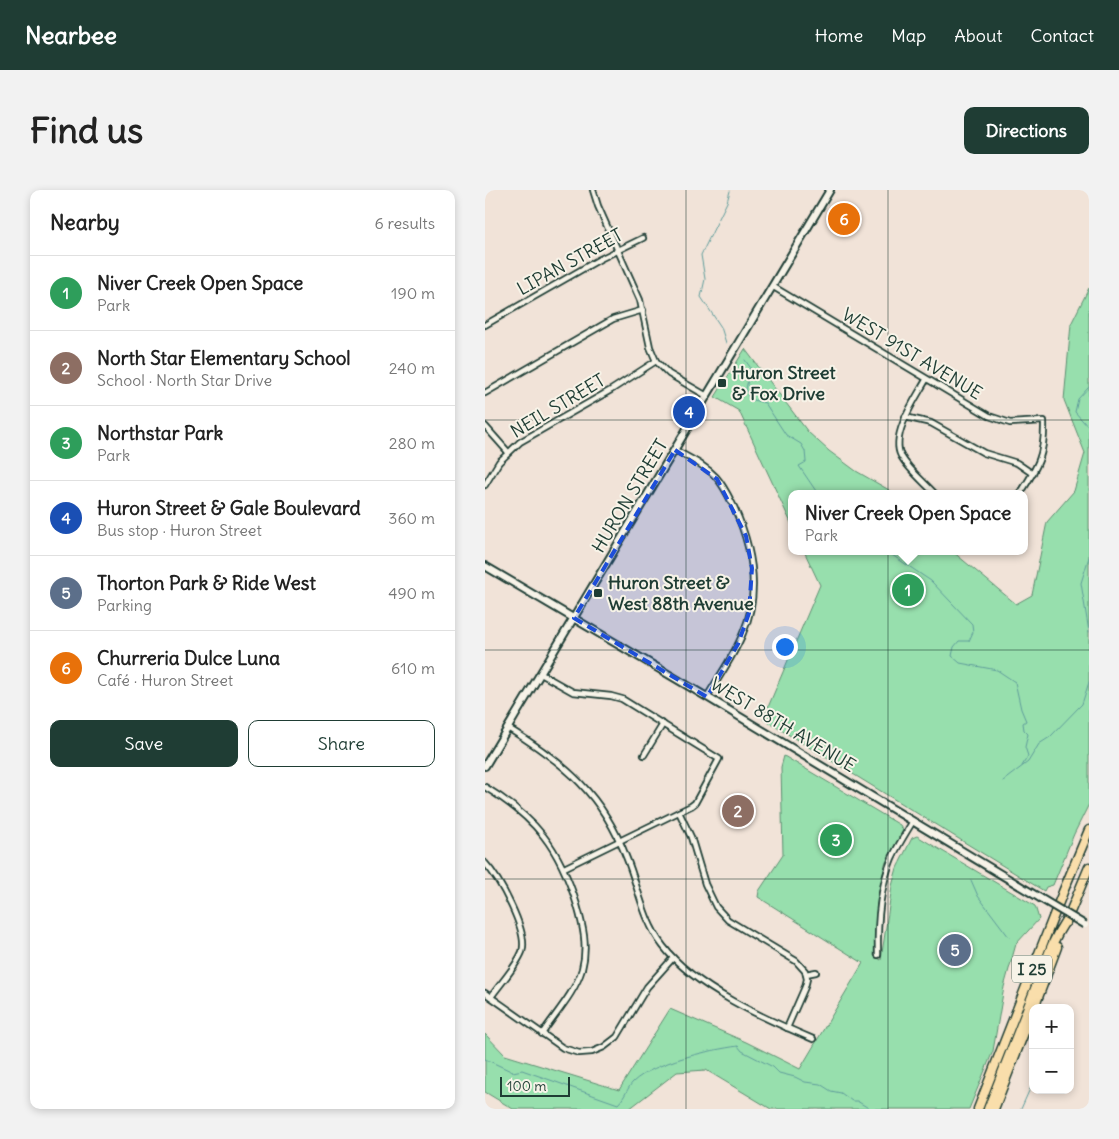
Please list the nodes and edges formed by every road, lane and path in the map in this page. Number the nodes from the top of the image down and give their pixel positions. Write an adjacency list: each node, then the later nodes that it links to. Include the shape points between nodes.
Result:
1 (593, 190): 4 (street)
2 (830, 190): 5 (main road, HURON STREET)
3 (643, 238): 4 (street, LIPAN STREET)
4 (618, 250): 6 (street); 7 (street, LIPAN STREET)
5 (772, 286): 9 (street, WEST 91ST AVENUE); 11 (main road, HURON STREET)
6 (643, 310): 8 (street, via 649,347); 10 (street, via 613,319)
7 (485, 324)
8 (656, 361): 11 (street, via 669,374); 15 (street, NEIL STREET, via 527,437)
9 (926, 380): 12 (street); 16 (street, WEST 91ST AVENUE, via 995,419 1010,423 1044,421 1041,457)
10 (485, 393)
11 (707, 396): 14 (main road, HURON STREET)
12 (905, 417): 16 (street, via 931,423 984,453 1017,463); 18 (street, via 898,443 901,454)
13 (485, 426): 15 (street)
14 (675, 450): 21 (main road, HURON STREET); 23 (street, via 711,472 725,489 744,531 752,568 753,590 747,624)
15 (508, 452): 17 (street, NEIL STREET)
16 (1033, 474): 19 (street)
17 (485, 485)
18 (932, 490)
19 (1023, 490)
20 (485, 566): 21 (main road, WEST 88TH AVENUE)
21 (574, 618): 22 (main road, HURON STREET); 23 (main road, WEST 88TH AVENUE)
22 (541, 674): 24 (street, via 573,692 622,699); 25 (main road, HURON STREET)
23 (707, 697): 30 (main road, WEST 88TH AVENUE)
24 (663, 724): 26 (street); 29 (street, via 719,759 695,803)
25 (508, 728): 27 (main road, HURON STREET); 32 (street, via 571,772 595,800)
26 (644, 755)
27 (485, 766)
28 (485, 787): 35 (street, via 523,812 545,836)
29 (679, 812): 32 (street); 41 (street, via 716,907 728,920 799,963)
30 (913, 821): 36 (main road, WEST 88TH AVENUE, bridge); 38 (street, via 887,871 882,896)
31 (1089, 830): 49 (highway, I 25)
32 (620, 841): 35 (street); 39 (street, via 649,924)
33 (485, 863): 43 (street, via 507,895 523,945 518,959)
34 (1089, 867): 36 (highway, I 25)
35 (564, 868): 47 (street, via 581,920 585,954 574,988)
36 (1065, 915): 37 (main road, WEST 88TH AVENUE, bridge); 44 (highway, I 25); 50 (highway)
37 (1087, 926)
38 (879, 954)
39 (673, 958): 46 (street, via 706,984); 47 (street, via 647,987 617,1037 604,1047 589,1052 572,1052)
40 (816, 972): 41 (street)
41 (806, 974): 46 (street, via 803,992)
42 (485, 993): 43 (street)
43 (491, 997): 47 (street)
44 (1035, 1004)
45 (1029, 1019): 51 (highway, I 25)
46 (787, 1028): 48 (street)
47 (542, 1034)
48 (813, 1039)
49 (978, 1109)
50 (988, 1109)
51 (994, 1109)

